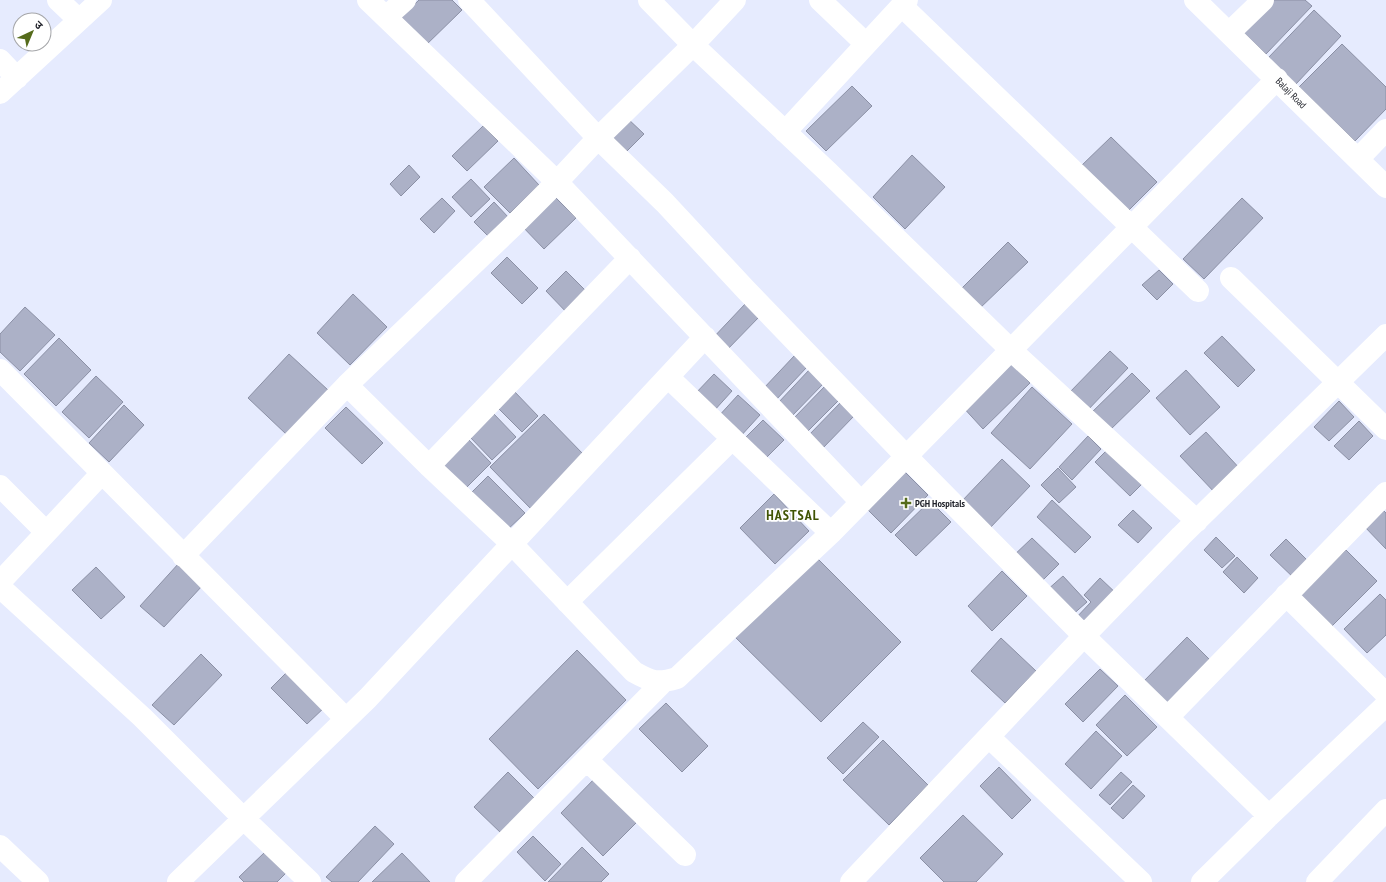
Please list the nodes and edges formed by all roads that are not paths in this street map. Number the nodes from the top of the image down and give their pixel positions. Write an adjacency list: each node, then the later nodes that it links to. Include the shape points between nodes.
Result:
1 (58, 0): 13 (street)
2 (101, 0): 13 (street)
3 (368, 0): 12 (street)
4 (405, 0): 12 (street)
5 (469, 0): 23 (street)
6 (649, 0): 16 (street)
7 (736, 0): 16 (street)
8 (820, 0): 15 (street)
9 (1196, 0): 14 (street, Balaji Road)
10 (1263, 0): 14 (street)
11 (904, 3): 15 (street); 27 (street)
12 (386, 17): 25 (street)
13 (79, 20): 18 (street)
14 (1229, 33): 19 (street, Balaji Road)
15 (866, 44): 22 (street)
16 (693, 45): 22 (street); 23 (street)
17 (0, 60): 18 (street)
18 (17, 78): 20 (street)
19 (1277, 79): 24 (street, Balaji Road); 27 (street)
20 (0, 93)
21 (1386, 130): 24 (street)
22 (785, 132): 33 (street)
23 (598, 138): 25 (street); 40 (street, via 665,203)
24 (1358, 159): 26 (street, Balaji Road)
25 (556, 182): 28 (street); 37 (street)
26 (1386, 187)
27 (1132, 227): 30 (street); 33 (street)
28 (630, 258): 32 (street); 41 (street)
29 (1231, 278): 36 (street)
30 (1198, 291)
31 (1386, 335): 36 (street)
32 (705, 337): 35 (street); 45 (street)
33 (1011, 350): 40 (street); 46 (street)
34 (0, 370): 42 (street)
35 (668, 377): 39 (street); 49 (street)
36 (1339, 382): 38 (street); 46 (street)
37 (347, 385): 41 (street); 50 (street)
38 (1386, 429)
39 (732, 439): 48 (street); 54 (street)
40 (906, 456): 45 (street); 55 (street)
41 (429, 466): 49 (street)
42 (102, 473): 47 (street); 50 (street)
43 (0, 486): 47 (street)
44 (1386, 493): 53 (street)
45 (861, 502): 48 (street)
46 (1197, 521): 55 (street)
47 (46, 532): 51 (street)
48 (831, 533): 56 (street, via 677,678)
49 (512, 544): 54 (street); 60 (street)
50 (183, 556): 60 (street)
51 (0, 582)
52 (0, 587): 65 (street, via 142,717)
53 (1286, 595): 57 (street); 59 (street)
54 (567, 602): 56 (street, via 634,672 648,680)
55 (1084, 636): 59 (street); 61 (street)
56 (663, 682): 62 (street)
57 (1386, 694)
58 (1386, 705): 64 (street)
59 (1168, 717): 64 (street)
60 (346, 719): 65 (street)
61 (989, 737): 72 (street); 73 (street)
62 (587, 760): 67 (street); 71 (street)
63 (1386, 810): 75 (street)
64 (1269, 816): 74 (street)
65 (243, 818): 69 (street); 70 (street)
66 (0, 846): 68 (street)
67 (685, 855)
68 (34, 881)
69 (178, 882)
70 (310, 882)
71 (466, 882)
72 (850, 882)
73 (1141, 882)
74 (1202, 882)
75 (1317, 882)

